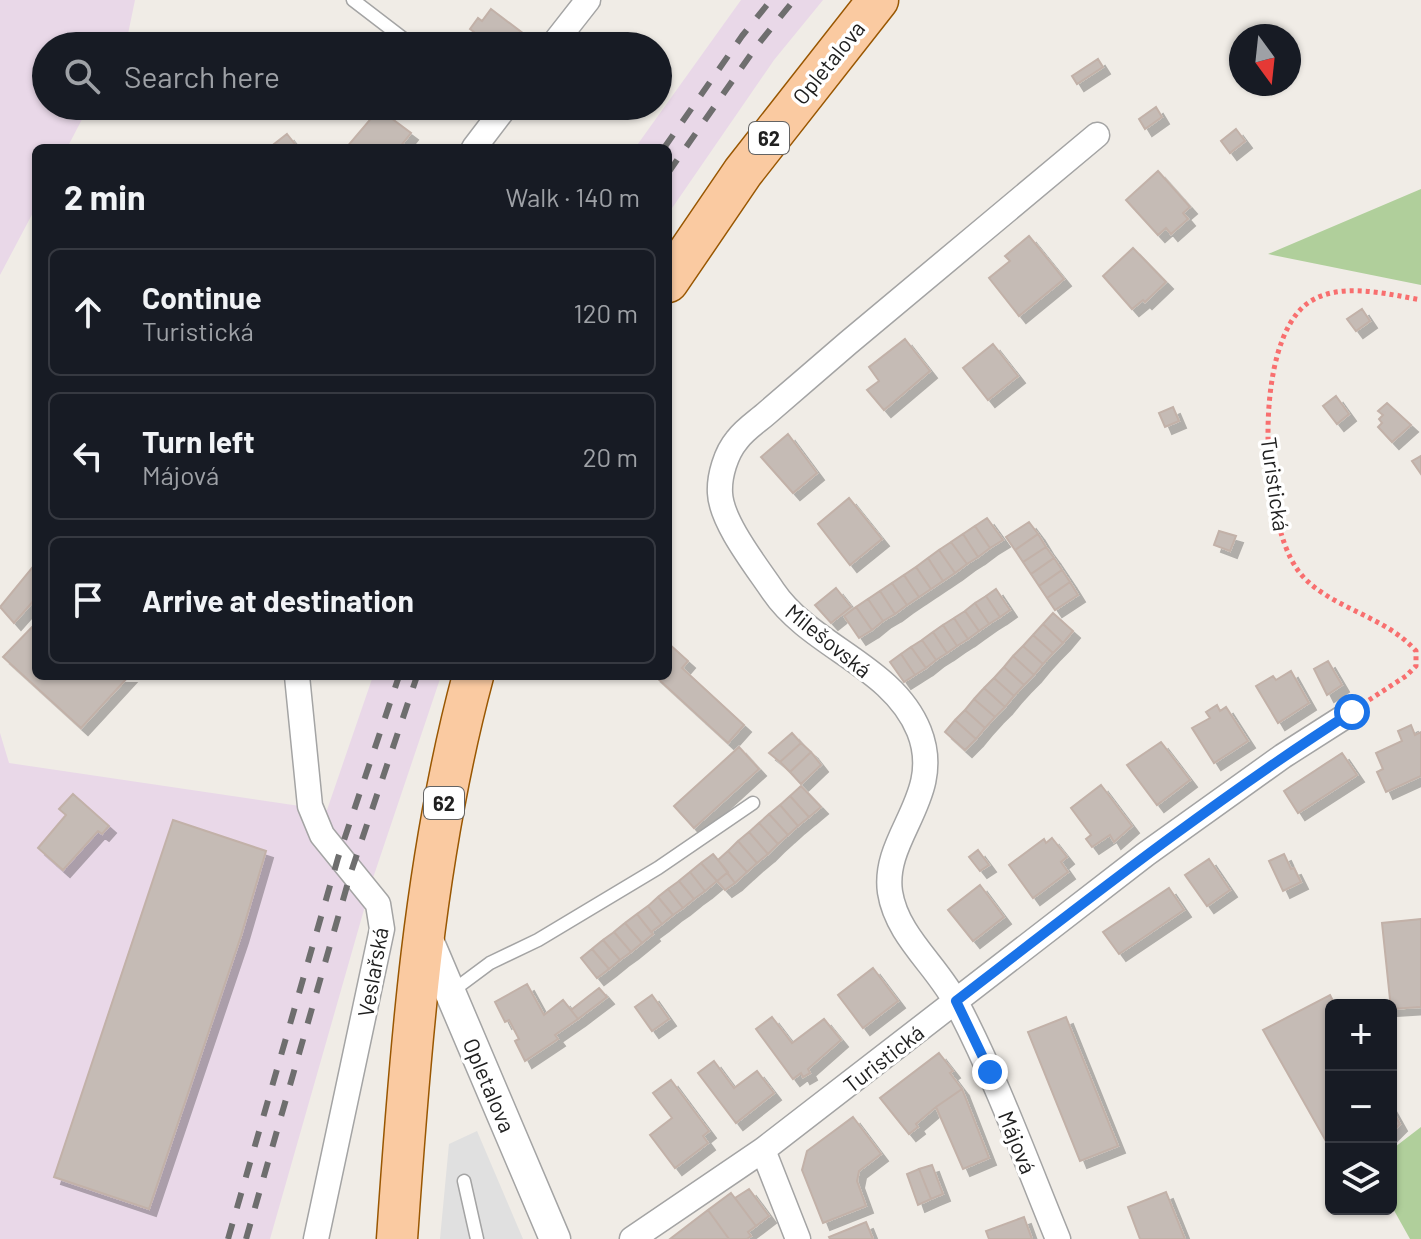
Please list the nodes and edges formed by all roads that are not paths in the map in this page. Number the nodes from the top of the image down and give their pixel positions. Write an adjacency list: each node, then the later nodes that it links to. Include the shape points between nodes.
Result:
1 (353, 0): 4 (lane)
2 (588, 0): 5 (street)
3 (878, 0): 9 (main road, Opletalova / 62, via 751,161)
4 (395, 32)
5 (563, 32)
6 (492, 120): 8 (street)
7 (1097, 135): 16 (street, Milešovská, via 736,440 723,467 720,494 727,516 777,596 898,696 919,730 926,756 918,803 891,859 889,889 896,917)
8 (476, 144)
9 (672, 276)
10 (297, 680): 19 (street, Veslařská, via 310,806 322,835 378,904 382,929)
11 (472, 680): 14 (main road, 62, via 452,753)
12 (1352, 712): 16 (street, Turistická, via 1146,854)
13 (753, 803): 15 (lane, via 658,868 490,963)
14 (424, 931): 15 (street, Opletalova); 20 (main road, 62)
15 (450, 992): 22 (street, Opletalova)
16 (956, 1001): 17 (street, Turistická); 25 (street, Májová)
17 (763, 1150): 23 (street, Turistická); 24 (street)
18 (464, 1181): 21 (lane)
19 (316, 1239)
20 (397, 1239)
21 (477, 1239)
22 (555, 1239)
23 (632, 1239)
24 (798, 1239)
25 (1058, 1239)

